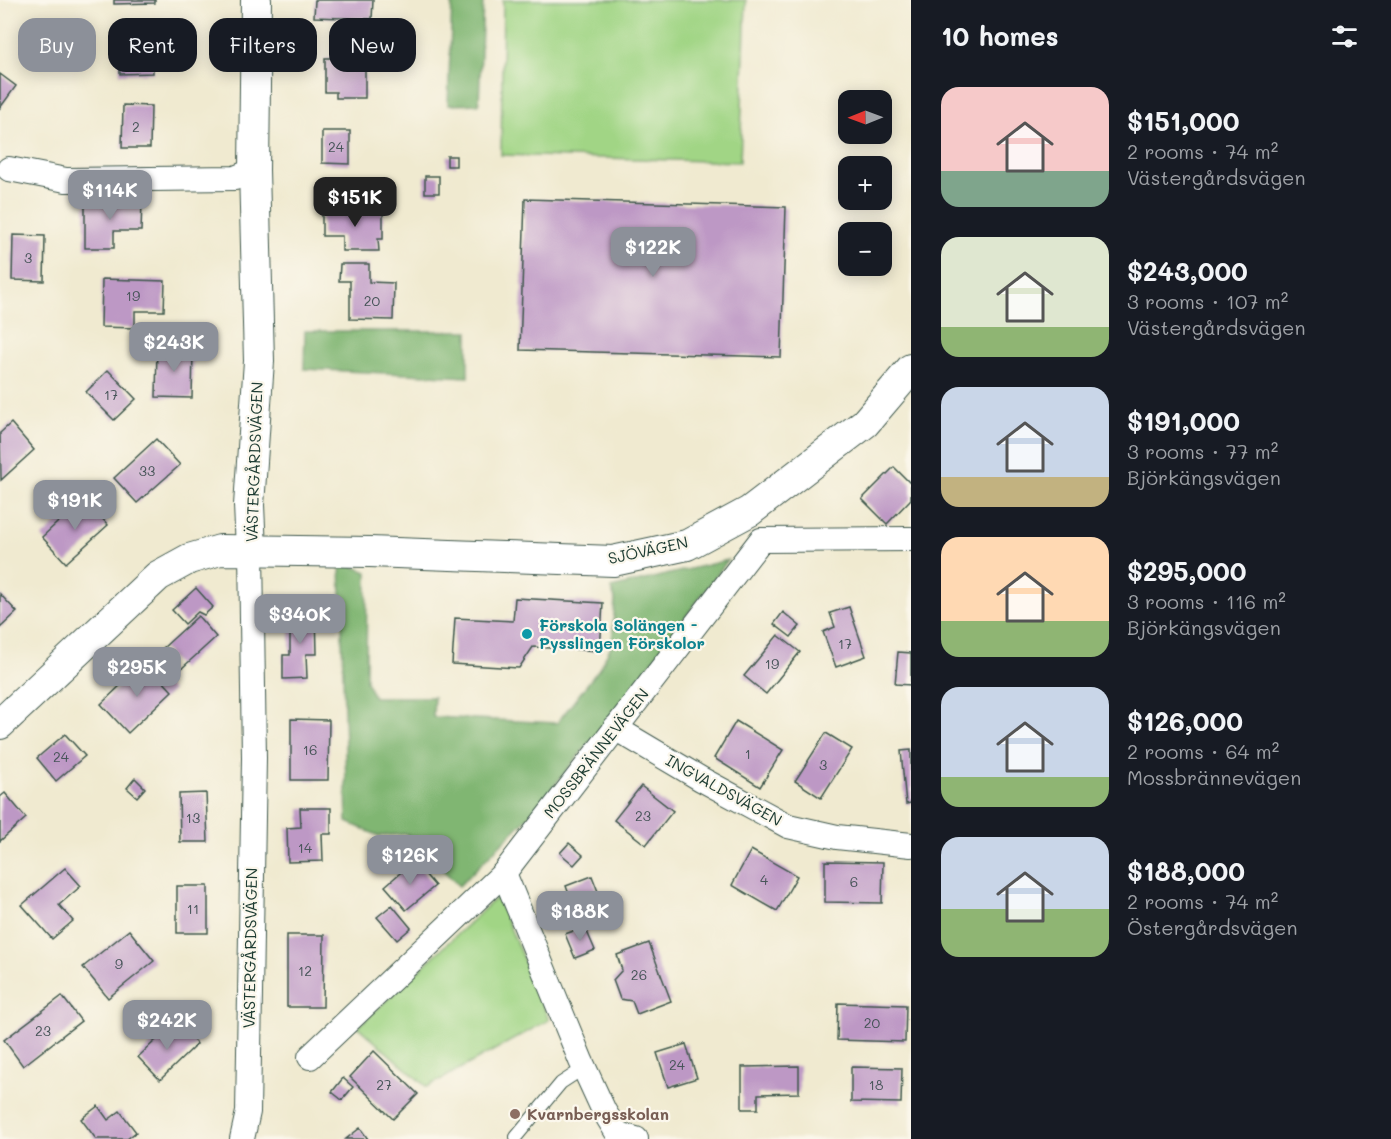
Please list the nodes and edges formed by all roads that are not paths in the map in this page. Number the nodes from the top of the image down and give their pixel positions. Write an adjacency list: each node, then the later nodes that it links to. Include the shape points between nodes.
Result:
1 (256, 0): 3 (street, VÄSTERGÅRDSVÄGEN)
2 (9, 169): 3 (street, via 66,180 235,178)
3 (254, 170): 6 (street, VÄSTERGÅRDSVÄGEN, via 259,361 249,505)
4 (911, 369): 6 (street, SJÖVÄGEN, via 865,423 750,511 687,545 613,561)
5 (911, 539): 8 (street, MOSSBRÄNNEVÄGEN, via 761,540)
6 (251, 550): 7 (street, SJÖVÄGEN, via 214,552 189,559 158,576); 14 (street, VÄSTERGÅRDSVÄGEN, via 254,758 248,1112)
7 (0, 724)
8 (615, 728): 9 (street, INGVALDSVÄGEN, via 788,826 837,837); 10 (street, MOSSBRÄNNEVÄGEN)
9 (911, 845)
10 (504, 873): 11 (street, MOSSBRÄNNEVÄGEN); 12 (street)
11 (310, 1057)
12 (584, 1068): 13 (lane, via 561,1083); 15 (street, via 618,1134)
13 (516, 1137)
14 (242, 1139)
15 (636, 1139)

